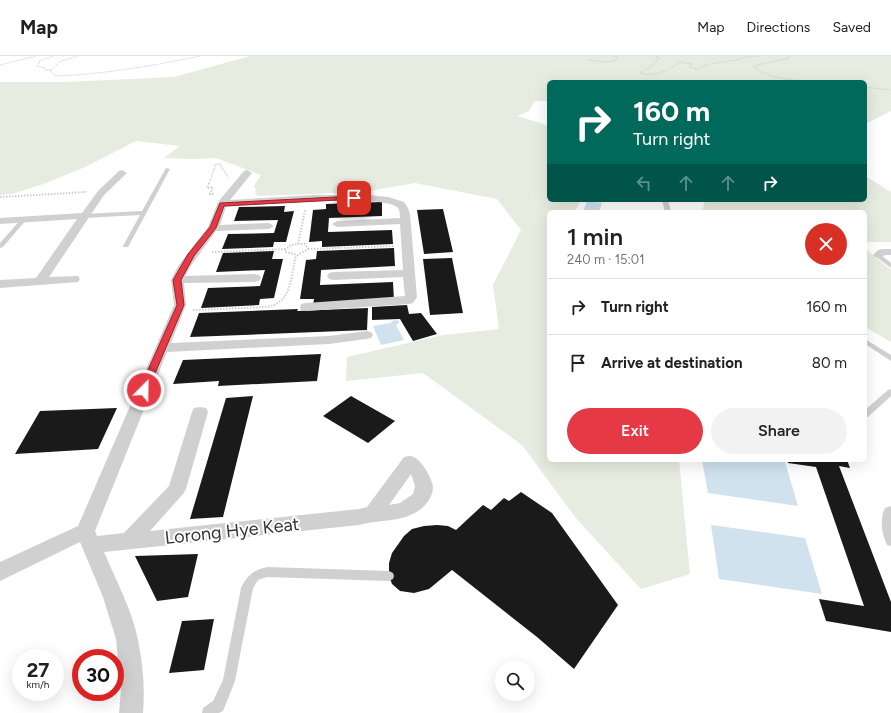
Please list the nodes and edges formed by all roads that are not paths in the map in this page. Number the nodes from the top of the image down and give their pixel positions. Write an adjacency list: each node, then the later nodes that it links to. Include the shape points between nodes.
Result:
1 (168, 169): 5 (lane)
2 (122, 173): 6 (street, via 107,186)
3 (247, 173): 4 (street)
4 (229, 195): 9 (street, via 307,200 386,199 402,205); 12 (street)
5 (144, 213): 6 (lane); 14 (lane)
6 (84, 216): 7 (street); 23 (street)
7 (24, 220): 8 (street); 13 (lane)
8 (0, 221)
9 (406, 221): 10 (street); 18 (street)
10 (336, 224)
11 (268, 226): 12 (street)
12 (213, 228): 22 (street, via 193,253)
13 (1, 246)
14 (126, 246)
15 (891, 252): 16 (street, via 882,252)
16 (880, 255): 17 (lane)
17 (891, 266)
18 (409, 273): 19 (street); 25 (street, via 409,300)
19 (333, 276)
20 (255, 278): 22 (street)
21 (74, 279): 23 (street)
22 (177, 280): 28 (street, via 180,305)
23 (40, 281): 24 (street)
24 (0, 284)
25 (306, 307)
26 (366, 335): 28 (street, via 329,340)
27 (867, 342): 29 (lane)
28 (161, 348): 35 (street)
29 (891, 359)
30 (891, 392): 32 (lane)
31 (200, 412): 36 (street, via 177,489)
32 (867, 413)
33 (891, 510): 37 (lane, via 886,514 887,531)
34 (373, 513): 36 (street, Lorong Hye Keat, via 359,517)
35 (88, 538): 36 (street, Lorong Hye Keat); 38 (street, Lorong Hye Keat); 40 (street, via 127,639 133,689)
36 (129, 541)
37 (891, 542)
38 (0, 572)
39 (389, 576): 41 (lane, via 267,572 258,574 250,580 229,681 218,706)
40 (131, 713)
41 (208, 713)

